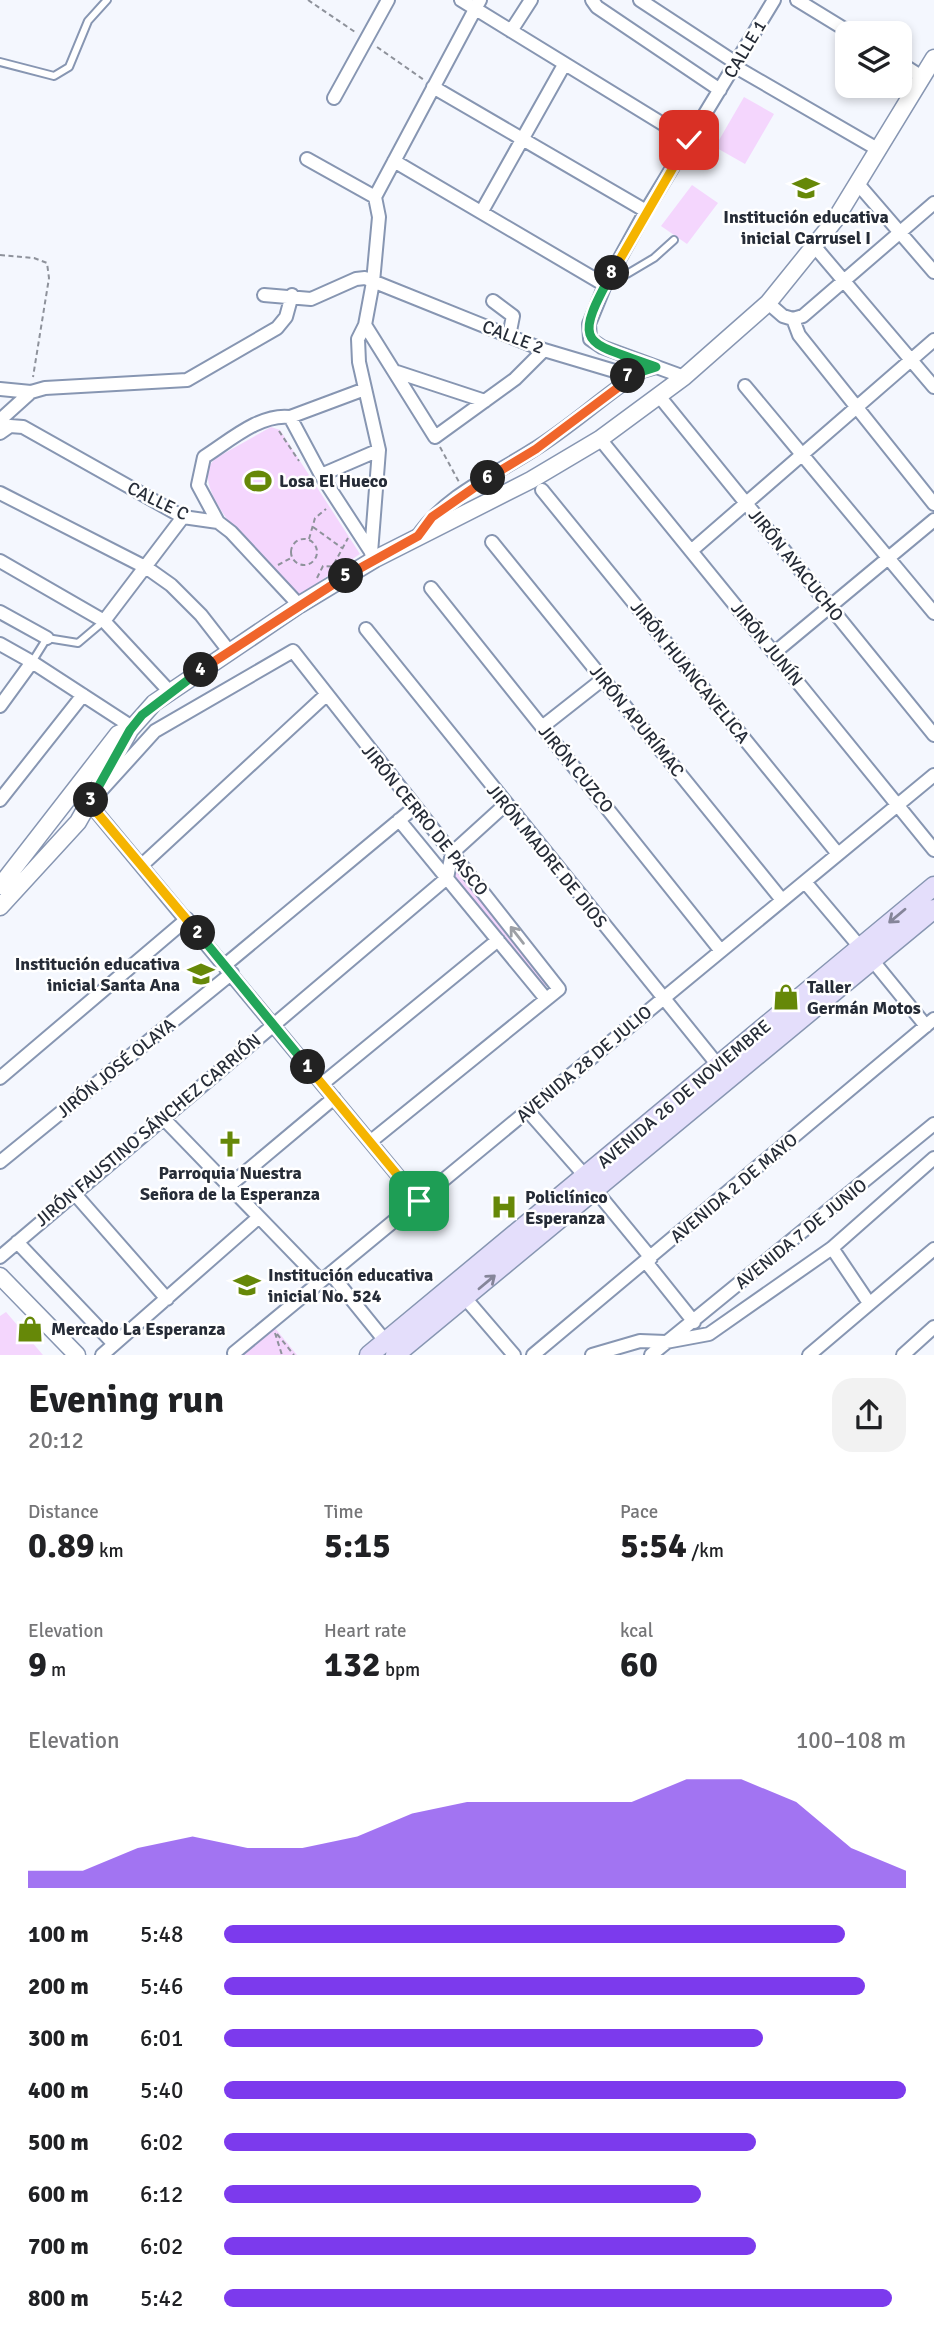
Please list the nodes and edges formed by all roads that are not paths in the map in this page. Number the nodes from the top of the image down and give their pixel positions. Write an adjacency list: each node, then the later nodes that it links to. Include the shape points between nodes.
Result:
1 (107, 0): 13 (lane, via 88,22 69,67 54,76)
2 (388, 0): 20 (street)
3 (461, 0): 9 (street)
4 (531, 0): 11 (street)
5 (592, 0): 19 (street)
6 (640, 0): 15 (street)
7 (774, 0): 15 (street, CALLE 1)
8 (797, 0): 10 (street)
9 (478, 4): 11 (street); 18 (street)
10 (835, 23)
11 (511, 31): 14 (street)
12 (934, 58): 17 (street)
13 (0, 62)
14 (564, 65): 21 (street); 22 (street)
15 (735, 65): 19 (street, CALLE 1); 23 (street)
16 (912, 71): 17 (street)
17 (922, 77): 23 (street)
18 (433, 87): 21 (street); 25 (street)
19 (720, 90): 22 (street, CALLE 1)
20 (334, 98)
21 (522, 138): 29 (street); 30 (street)
22 (689, 140): 30 (street, CALLE 1)
23 (879, 150): 26 (street)
24 (307, 159): 27 (street)
25 (394, 161): 27 (street); 29 (street)
26 (858, 184): 31 (street); 33 (street)
27 (375, 197): 37 (street, via 379,217)
28 (934, 203): 31 (street)
29 (482, 211): 38 (street)
30 (646, 211): 34 (street, CALLE 1)
31 (901, 232): 35 (street); 36 (street)
32 (674, 240): 34 (lane, via 627,274)
33 (816, 247): 36 (street); 42 (street)
34 (614, 270): 38 (street, CALLE 1)
35 (934, 272)
36 (846, 281): 43 (street, via 803,316); 48 (street)
37 (373, 282): 40 (street, via 356,279 311,299); 44 (street); 45 (street, CALLE 2)
38 (605, 285): 49 (street, CALLE 1, via 592,313 590,339)
39 (264, 295): 40 (street)
40 (292, 295): 57 (street, via 286,317 277,328 187,380 67,385)
41 (493, 301): 45 (street, via 513,316)
42 (768, 303): 43 (street); 52 (street)
43 (793, 318): 60 (street, via 799,335)
44 (365, 325): 50 (street); 56 (street, via 358,339)
45 (509, 336): 47 (street, CALLE 2)
46 (934, 340): 48 (street)
47 (544, 350): 51 (street, CALLE 2); 59 (street)
48 (911, 360): 54 (street); 60 (street)
49 (656, 367): 51 (street); 52 (street, CALLE 1)
50 (397, 372): 59 (street); 59 (street, via 435,437)
51 (628, 375): 75 (street, via 548,440 432,517)
52 (684, 377): 58 (street)
53 (745, 386): 66 (street)
54 (934, 387)
55 (0, 389): 57 (street)
56 (365, 389): 61 (street); 65 (street)
57 (31, 392): 62 (street)
58 (659, 396): 64 (street); 70 (street, JIRÓN AYACUCHO)
59 (485, 401)
60 (856, 408): 66 (street); 71 (street)
61 (290, 417): 67 (street); 74 (street, via 266,420 204,457 198,485)
62 (0, 420)
63 (0, 433): 72 (street, CALLE C, via 10,426 23,427)
64 (600, 439): 75 (street, via 531,480); 77 (street, JIRÓN JUNÍN)
65 (379, 450): 67 (street); 78 (street)
66 (803, 454): 70 (street); 79 (street)
67 (321, 475): 78 (street)
68 (542, 490): 111 (street, JIRÓN HUANCAVELICA)
69 (0, 493): 81 (street)
70 (746, 504): 77 (street); 84 (street, JIRÓN AYACUCHO)
71 (934, 504)
72 (183, 517): 74 (street, CALLE C); 81 (street)
73 (934, 520): 79 (street)
74 (218, 523): 83 (street)
75 (418, 536): 78 (street)
76 (492, 542): 94 (street, JIRÓN APURÍMAC)
77 (691, 551): 92 (street, JIRÓN JUNÍN)
78 (373, 556): 83 (street)
79 (888, 558): 84 (street); 86 (street)
80 (0, 561): 87 (street)
81 (148, 568): 87 (street); 91 (street, via 201,615)
82 (431, 588): 99 (street, JIRÓN CUZCO)
83 (299, 605): 91 (street)
84 (830, 606): 92 (street); 101 (street, JIRÓN AYACUCHO)
85 (0, 612): 89 (street)
86 (934, 613)
87 (104, 621): 89 (lane, via 78,643); 95 (street)
88 (366, 629): 105 (street, JIRÓN MADRE DE DIOS)
89 (47, 638): 93 (lane)
90 (0, 644): 93 (street)
91 (229, 651): 95 (street)
92 (774, 653): 106 (street, JIRÓN JUNÍN)
93 (32, 662): 96 (street); 98 (street)
94 (603, 679): 99 (street); 117 (street, JIRÓN APURÍMAC)
95 (170, 692): 100 (street)
96 (83, 695): 100 (street); 103 (street)
97 (326, 695): 104 (street, JIRÓN CERRO DE PASCO, via 291,651 155,731); 107 (street, JIRÓN CERRO DE PASCO); 112 (street)
98 (0, 706)
99 (542, 727): 123 (street, JIRÓN CUZCO)
100 (131, 728): 104 (street); 116 (street, via 118,734)
101 (934, 735)
102 (934, 775): 106 (street, AVENIDA 28 DE JULIO)
103 (0, 800)
104 (90, 801): 112 (street); 118 (street, via 78,822)
105 (506, 804): 110 (street); 127 (street, JIRÓN MADRE DE DIOS)
106 (897, 805): 109 (street, JIRÓN JUNÍN); 111 (street, AVENIDA 28 DE JULIO)
107 (415, 807): 108 (street, JIRÓN JOSÉ OLAYA); 110 (street, JIRÓN CERRO DE PASCO)
108 (399, 820): 113 (street, JIRÓN CERRO DE PASCO); 125 (street, JIRÓN JOSÉ OLAYA)
109 (934, 850)
110 (452, 853): 113 (street); 126 (street, JIRÓN CERRO DE PASCO, one-way to 110, via 559,989)
111 (838, 854): 114 (street, AVENIDA 28 DE JULIO)
112 (142, 864): 120 (street)
113 (447, 878): 121 (street, JIRÓN CERRO DE PASCO); 129 (street, JIRÓN FAUSTINO SÁNCHEZ CARRIÓN)
114 (805, 881): 117 (street, AVENIDA 28 DE JULIO); 122 (street)
115 (934, 886): 122 (main road, AVENIDA 26 DE NOVIEMBRE, one-way to 122)
116 (0, 887)
117 (782, 900): 123 (street, AVENIDA 28 DE JULIO)
118 (0, 907)
119 (934, 909): 124 (main road, AVENIDA 26 DE NOVIEMBRE)
120 (187, 919): 125 (street); 132 (street)
121 (498, 940): 126 (street, JIRÓN CERRO DE PASCO); 133 (street)
122 (860, 947): 130 (main road, AVENIDA 26 DE NOVIEMBRE)
123 (721, 950): 127 (street, AVENIDA 28 DE JULIO)
124 (873, 961): 128 (street); 131 (main road, AVENIDA 26 DE NOVIEMBRE)
125 (228, 969): 129 (street); 140 (street, JIRÓN JOSÉ OLAYA)
126 (546, 999): 138 (street)
127 (662, 999): 130 (street, JIRÓN MADRE DE DIOS); 135 (street, AVENIDA 28 DE JULIO)
128 (930, 1023): 150 (street, AVENIDA 2 DE MAYO)
129 (273, 1024): 133 (street); 136 (street, JIRÓN FAUSTINO SÁNCHEZ CARRIÓN)
130 (717, 1067): 131 (street, JIRÓN MADRE DE DIOS); 141 (main road, AVENIDA 26 DE NOVIEMBRE)
131 (735, 1075): 141 (main road, AVENIDA 26 DE NOVIEMBRE)
132 (0, 1078)
133 (322, 1084): 134 (street)
134 (334, 1098): 138 (street); 142 (street)
135 (528, 1111): 141 (street); 144 (street, AVENIDA 28 DE JULIO)
136 (163, 1118): 142 (street); 143 (street, JIRÓN FAUSTINO SÁNCHEZ CARRIÓN)
137 (934, 1124): 156 (street, AVENIDA 7 DE JUNIO)
138 (370, 1142): 144 (street)
139 (934, 1158): 147 (street, AVENIDA 7 DE JUNIO)
140 (0, 1162)
141 (591, 1184): 150 (street); 154 (main road, AVENIDA 26 DE NOVIEMBRE, one-way to 141); 160 (main road, AVENIDA 26 DE NOVIEMBRE)
142 (229, 1186): 145 (street)
143 (74, 1193): 146 (street, JIRÓN FAUSTINO SÁNCHEZ CARRIÓN); 153 (street)
144 (419, 1201): 152 (street, AVENIDA 28 DE JULIO)
145 (260, 1217): 152 (street); 153 (street)
146 (17, 1242): 149 (street, JIRÓN FAUSTINO SÁNCHEZ CARRIÓN); 159 (street)
147 (832, 1248): 155 (street); 158 (street, AVENIDA 7 DE JUNIO, via 709,1334)
148 (934, 1250): 155 (street)
149 (0, 1257)
150 (649, 1260): 156 (street); 166 (street, AVENIDA 2 DE MAYO)
151 (0, 1276): 162 (street)
152 (326, 1278): 160 (street); 161 (street, AVENIDA 28 DE JULIO)
153 (167, 1298): 159 (street)
154 (466, 1299): 160 (main road, AVENIDA 26 DE NOVIEMBRE); 165 (street)
155 (869, 1303): 169 (street)
156 (694, 1322): 158 (street, AVENIDA 7 DE JUNIO)
157 (934, 1326): 170 (street)
158 (666, 1342): 167 (street, via 640,1342); 168 (street, AVENIDA 7 DE JUNIO)
159 (114, 1344): 163 (street)
160 (392, 1350): 164 (main road, AVENIDA 26 DE NOVIEMBRE)
161 (234, 1353)
162 (77, 1355)
163 (102, 1355)
164 (369, 1355)
165 (514, 1355)
166 (533, 1355)
167 (592, 1355)
168 (651, 1355)
169 (809, 1355)
170 (902, 1355)

